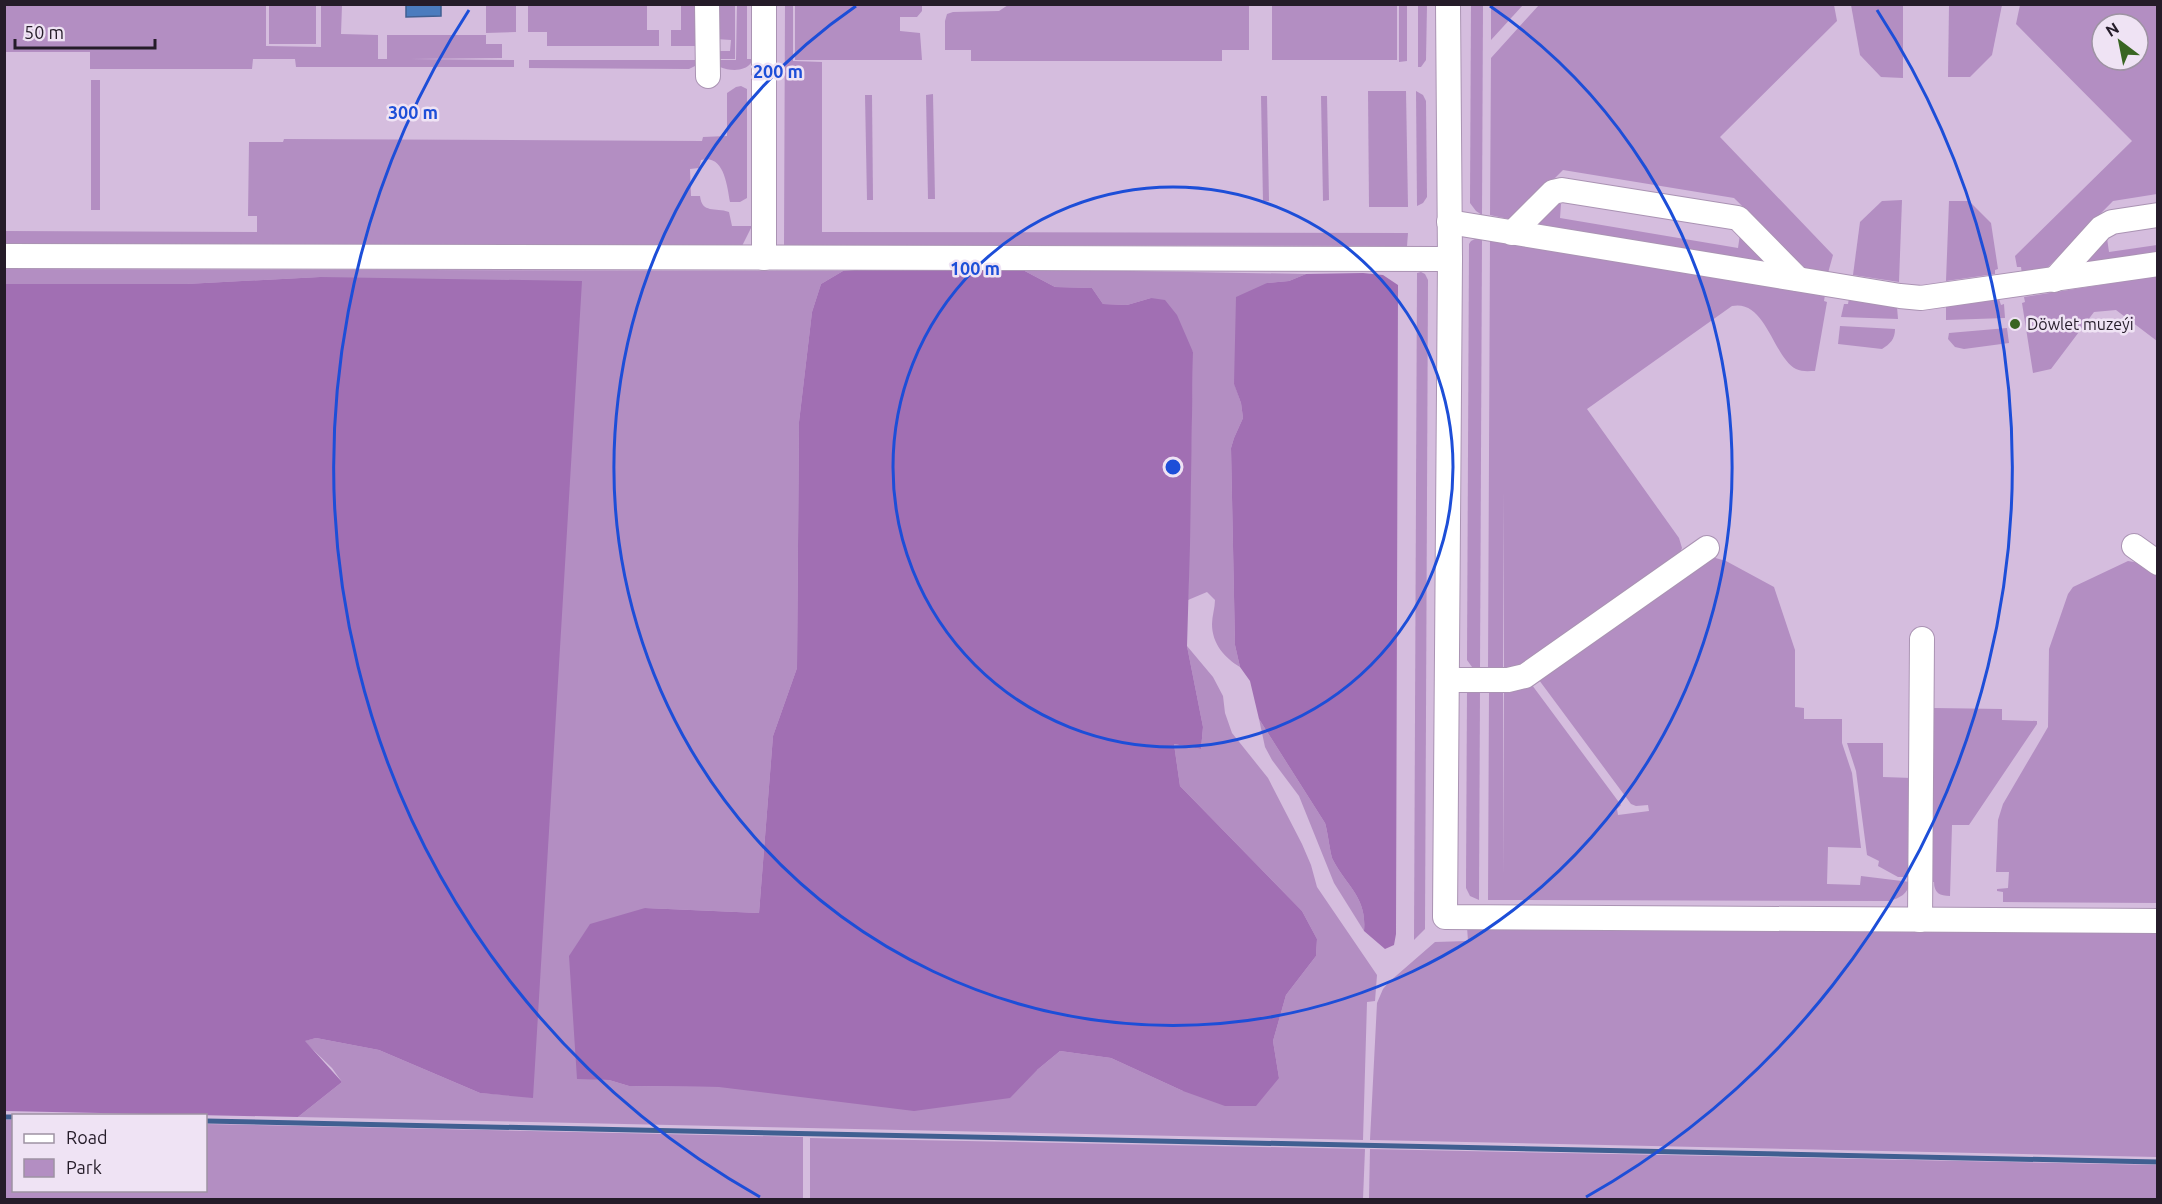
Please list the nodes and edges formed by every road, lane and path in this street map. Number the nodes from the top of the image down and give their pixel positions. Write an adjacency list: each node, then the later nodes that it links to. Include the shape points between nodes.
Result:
1 (707, 4): 4 (street)
2 (764, 4): 9 (street)
3 (1448, 4): 6 (street)
4 (708, 76)
5 (2157, 215): 13 (street, via 2112,222 2101,228)
6 (1449, 222): 7 (street); 10 (street)
7 (1512, 233): 12 (street); 12 (street, via 1553,192 1562,190 1726,216 1744,223)
8 (4, 256): 9 (street)
9 (764, 258): 10 (street)
10 (1450, 259): 18 (street)
11 (2157, 264): 13 (street)
12 (1798, 279): 13 (street, via 1922,298)
13 (2054, 280)
14 (2134, 546): 16 (street)
15 (1707, 548): 18 (street, via 1525,676 1508,680)
16 (2157, 563)
17 (1922, 639): 19 (street)
18 (1447, 680): 19 (street, via 1445,917)
19 (1920, 920): 20 (street)
20 (2157, 921)

